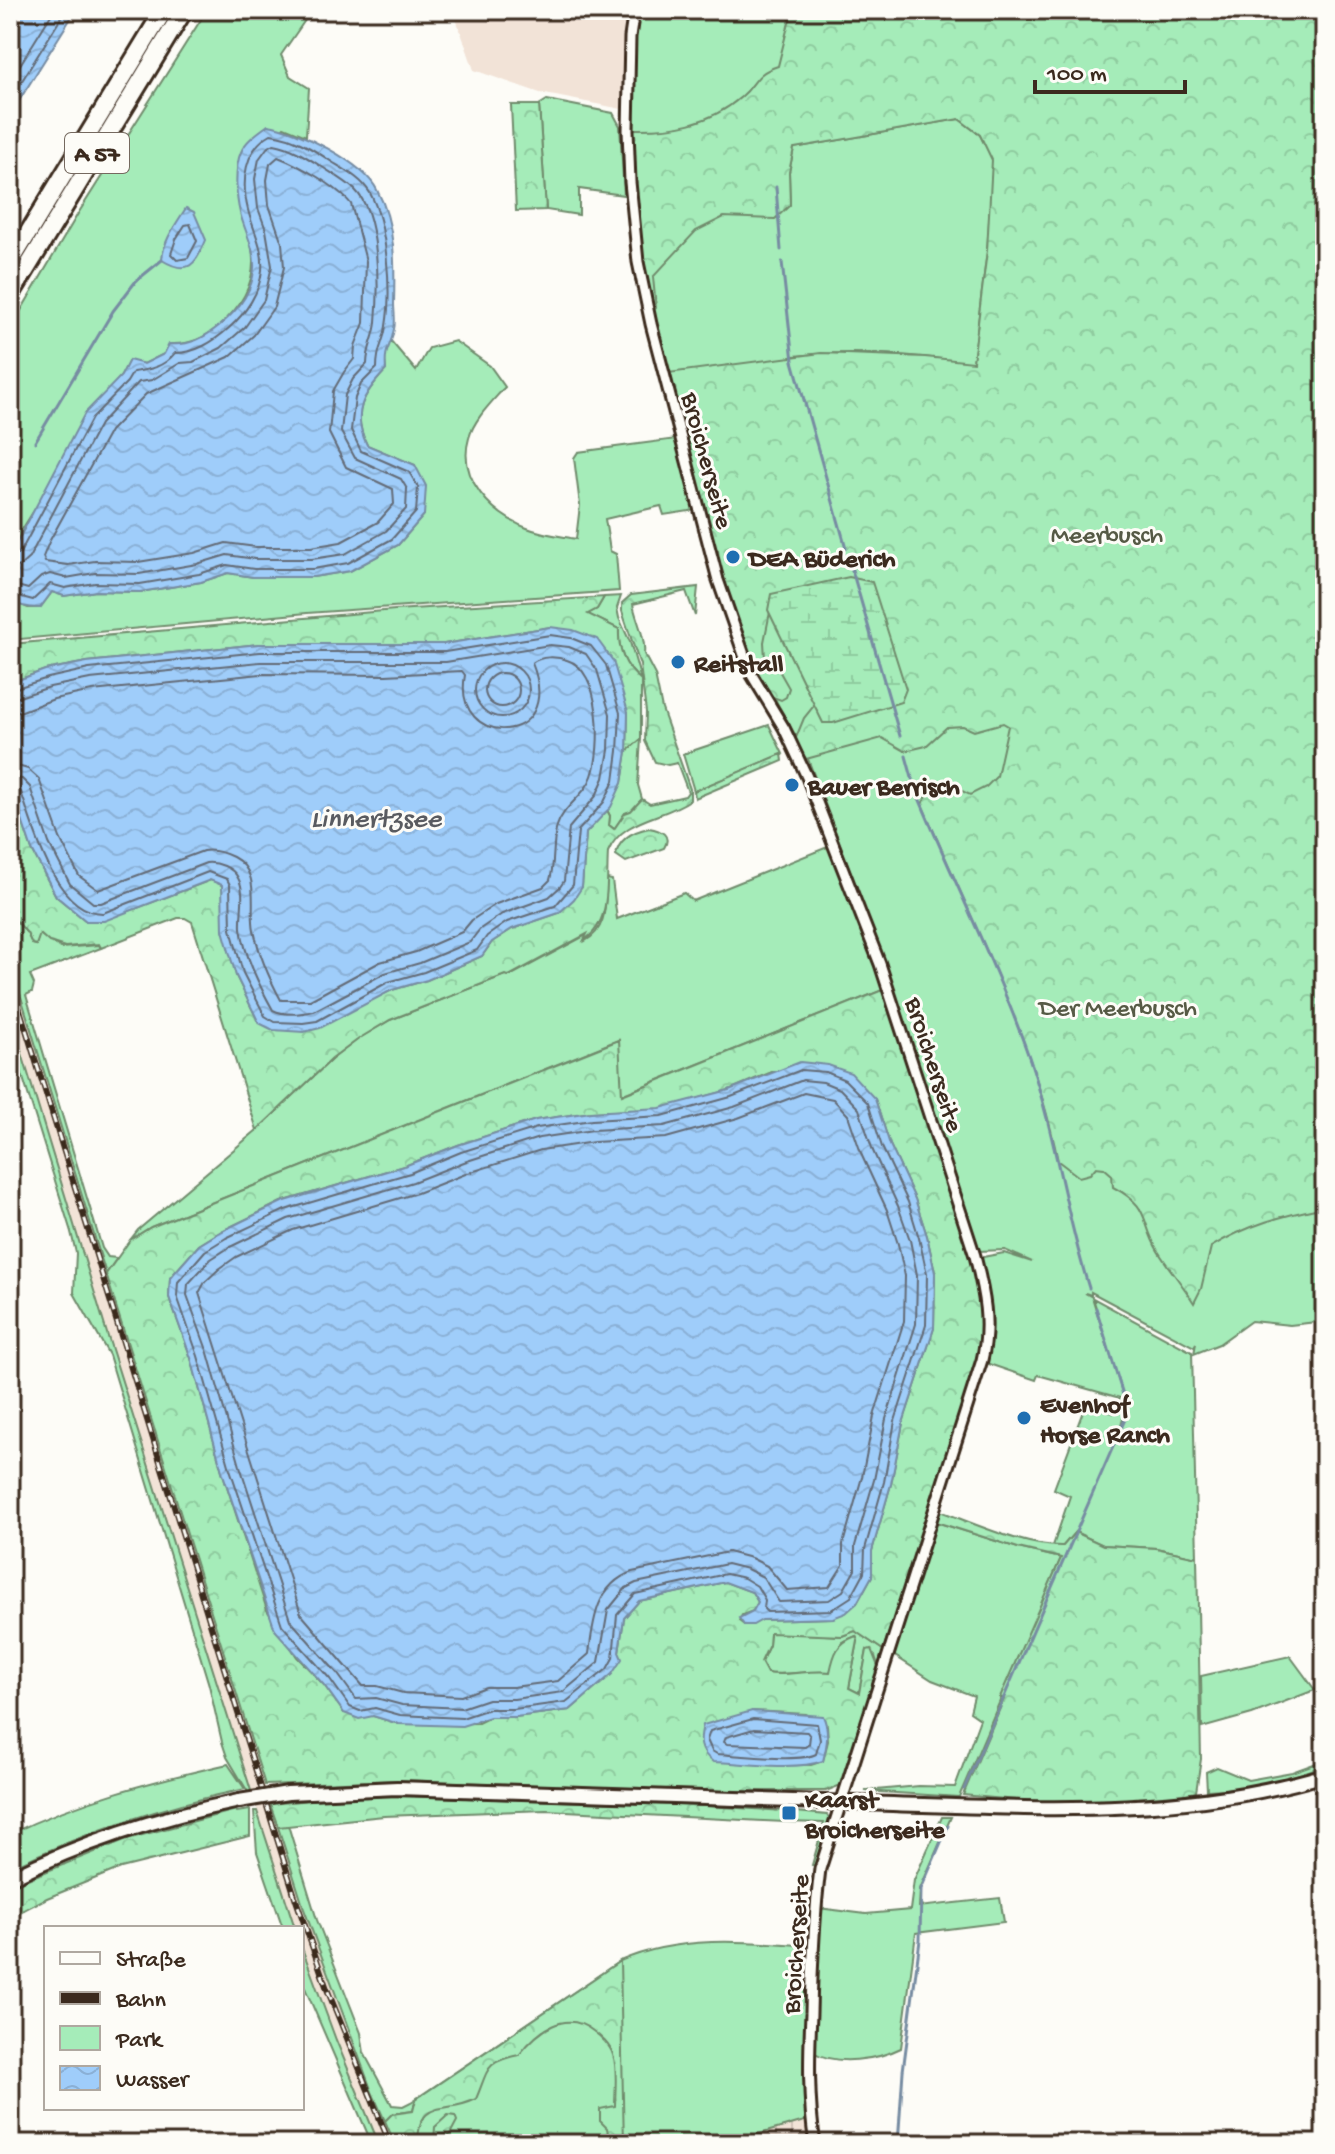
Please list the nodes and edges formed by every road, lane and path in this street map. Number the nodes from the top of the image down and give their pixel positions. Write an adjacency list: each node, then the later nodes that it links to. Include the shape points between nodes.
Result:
1 (164, 10): 4 (highway, A 57)
2 (184, 10): 5 (highway, A 57)
3 (634, 10): 7 (street, Broicherseite, via 628,130 638,262 718,580 750,672 799,757 880,964 975,1256 986,1305 979,1370)
4 (10, 263)
5 (10, 296)
6 (1325, 1775): 7 (main road, via 1252,1794 1157,1806 1043,1809)
7 (842, 1802): 8 (main road, bridge, via 397,1788 288,1793 125,1830); 9 (street, Broicherseite, via 820,1869 815,1909 809,2064)
8 (10, 1878)
9 (815, 2144)

